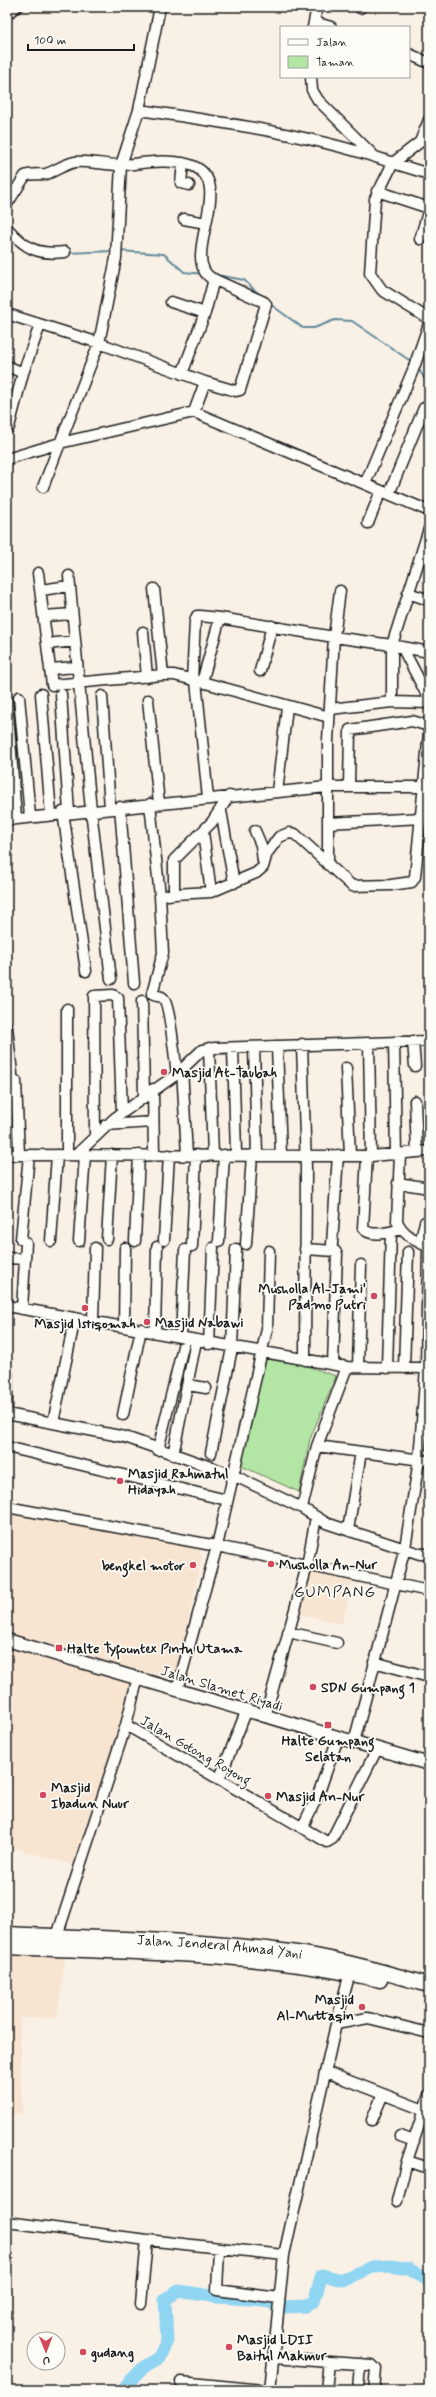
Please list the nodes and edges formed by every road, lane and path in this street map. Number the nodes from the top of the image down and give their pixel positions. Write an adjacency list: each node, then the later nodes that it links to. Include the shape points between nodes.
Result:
1 (160, 7): 7 (street)
2 (317, 7): 3 (street)
3 (313, 25)
4 (410, 54): 5 (street)
5 (429, 63)
6 (311, 78): 10 (street, via 312,90 318,100)
7 (139, 110): 10 (street, via 216,121); 13 (street)
8 (429, 120): 9 (street)
9 (427, 133): 12 (street)
10 (374, 156): 12 (street)
11 (183, 163): 13 (street); 15 (street, via 181,182); 20 (street, via 201,172 210,188 211,197)
12 (393, 164): 14 (street); 16 (street)
13 (121, 165): 17 (street, via 76,162 46,174 28,174 22,178); 31 (street, via 116,254)
14 (429, 174)
15 (189, 185)
16 (377, 191): 18 (street); 28 (street, via 370,273 382,290)
17 (7, 204)
18 (429, 208): 22 (street)
19 (184, 219): 20 (street)
20 (206, 223): 24 (street, via 201,253)
21 (7, 231): 23 (street, via 39,252)
22 (420, 239)
23 (65, 252)
24 (210, 276): 26 (street); 35 (street, via 266,304 241,388 236,391)
25 (172, 302): 26 (street)
26 (205, 313): 34 (street)
27 (7, 314): 29 (street)
28 (429, 319)
29 (40, 324): 31 (street); 33 (street)
30 (429, 324): 41 (street, via 415,367)
31 (99, 343): 34 (street); 39 (street)
32 (7, 366): 33 (street)
33 (23, 373): 38 (street)
34 (182, 374): 35 (street)
35 (205, 382): 37 (street)
36 (424, 408): 43 (street)
37 (195, 409): 39 (street); 41 (street)
38 (7, 427)
39 (60, 443): 40 (street); 42 (street)
40 (7, 459)
41 (364, 484): 43 (street)
42 (43, 487)
43 (385, 492): 44 (street); 45 (street)
44 (429, 511)
45 (368, 523)
46 (429, 530): 51 (street)
47 (38, 573): 49 (street)
48 (154, 589): 66 (street)
49 (41, 590): 53 (street, via 69,581); 54 (street)
50 (340, 590): 58 (street)
51 (408, 593): 52 (street); 61 (street)
52 (429, 600)
53 (72, 614): 54 (street); 59 (street)
54 (44, 616): 60 (street)
55 (220, 618): 56 (street); 68 (street); 68 (street, via 197,616 195,621)
56 (272, 626): 58 (street); 65 (street)
57 (143, 632): 67 (street)
58 (334, 637): 61 (street); 80 (street)
59 (75, 641): 60 (street); 63 (street)
60 (47, 644): 64 (street)
61 (397, 646): 62 (street); 76 (street); 77 (street)
62 (429, 652)
63 (77, 667): 64 (street); 69 (street)
64 (50, 668): 69 (street, via 52,685)
65 (260, 671)
66 (163, 675): 67 (street); 68 (street)
67 (147, 677): 69 (street)
68 (197, 681): 79 (street); 88 (street)
69 (78, 683): 91 (street)
70 (41, 694): 94 (street)
71 (61, 694): 93 (street)
72 (102, 696): 90 (street)
73 (19, 697): 95 (street)
74 (7, 700): 97 (street)
75 (148, 700): 89 (street)
76 (429, 700)
77 (392, 702): 78 (street); 80 (street)
78 (429, 703)
79 (287, 707): 80 (street); 86 (street)
80 (330, 713): 83 (street)
81 (429, 726): 84 (street, via 412,721 350,730)
82 (429, 732): 85 (street)
83 (327, 787): 84 (street); 86 (street); 98 (street)
84 (348, 787): 85 (street)
85 (427, 787): 96 (street)
86 (277, 792): 87 (street)
87 (229, 796): 88 (street); 92 (street)
88 (208, 798): 89 (street)
89 (155, 803): 90 (street); 106 (street)
90 (115, 807): 91 (street); 109 (street)
91 (91, 810): 93 (street); 108 (street)
92 (221, 811): 100 (street); 103 (street)
93 (66, 812): 94 (street); 107 (street)
94 (51, 814): 95 (street)
95 (30, 816): 97 (street)
96 (422, 818): 98 (street); 101 (street, via 415,877 412,882 352,886)
97 (12, 819)
98 (328, 823): 101 (street)
99 (255, 831): 102 (street, via 262,845)
100 (203, 832): 104 (street); 105 (street, via 174,860)
101 (328, 865): 102 (street, via 295,834 289,833 277,838 266,853)
102 (263, 868): 103 (street)
103 (234, 883): 104 (street)
104 (211, 892): 105 (street)
105 (174, 894): 106 (street)
106 (160, 896): 124 (street, via 163,953 152,994 161,996 164,1000)
107 (86, 971)
108 (111, 979)
109 (134, 983)
110 (142, 1001): 126 (street)
111 (67, 1009): 140 (street)
112 (7, 1027): 139 (street)
113 (429, 1040): 114 (street)
114 (413, 1041): 115 (street); 122 (street)
115 (394, 1042): 116 (street); 149 (street)
116 (369, 1043): 117 (street); 151 (street)
117 (302, 1044): 118 (street); 137 (street)
118 (277, 1046): 119 (street); 147 (street)
119 (254, 1047): 121 (street); 146 (street)
120 (209, 1048): 121 (street); 124 (street, via 202,1050); 144 (street)
121 (233, 1048): 136 (street)
122 (415, 1066)
123 (346, 1068): 150 (street)
124 (179, 1071): 125 (street); 143 (street)
125 (153, 1090): 126 (street); 129 (street)
126 (144, 1095): 128 (street)
127 (415, 1101): 133 (street)
128 (122, 1113): 130 (street); 131 (street, via 118,998 113,995 94,996)
129 (154, 1122): 130 (street); 134 (street)
130 (106, 1125): 131 (street)
131 (95, 1136): 140 (street)
132 (429, 1151): 133 (street)
133 (417, 1152): 149 (street)
134 (154, 1154): 135 (street); 142 (street)
135 (168, 1154): 143 (street); 178 (street)
136 (236, 1154): 145 (street); 146 (street)
137 (305, 1154): 147 (street); 148 (street); 166 (street)
138 (7, 1155): 139 (street)
139 (24, 1155): 140 (street); 170 (street)
140 (71, 1155): 141 (street); 157 (street); 158 (street)
141 (112, 1155): 142 (street); 156 (street)
142 (139, 1155): 159 (street)
143 (191, 1155): 144 (street); 179 (street)
144 (213, 1155): 145 (street)
145 (224, 1155): 181 (street)
146 (254, 1155): 147 (street); 160 (street)
147 (281, 1155)
148 (338, 1155): 150 (street); 161 (street)
149 (398, 1155): 151 (street); 152 (street)
150 (350, 1156): 151 (street)
151 (369, 1156): 155 (street, via 363,1228 369,1232)
152 (398, 1183): 153 (street); 155 (street)
153 (429, 1188)
154 (425, 1222): 162 (street)
155 (396, 1231): 162 (street); 188 (street)
156 (108, 1239)
157 (51, 1241)
158 (80, 1241)
159 (135, 1241)
160 (246, 1244)
161 (332, 1244)
162 (426, 1246): 190 (street)
163 (95, 1248): 175 (street)
164 (125, 1248): 176 (street)
165 (236, 1248): 182 (street)
166 (305, 1249): 184 (street); 185 (street, via 330,1249 337,1254)
167 (269, 1251): 183 (street, via 267,1329)
168 (408, 1252): 189 (street)
169 (7, 1258): 170 (street)
170 (25, 1259): 173 (street)
171 (361, 1265): 187 (street)
172 (7, 1306): 173 (street)
173 (22, 1309): 174 (street)
174 (75, 1318): 175 (street); 197 (street)
175 (93, 1321): 176 (street)
176 (124, 1326): 177 (street)
177 (141, 1329): 178 (street); 196 (street)
178 (154, 1331): 179 (street)
179 (183, 1337): 180 (street); 200 (street)
180 (196, 1341): 181 (street); 192 (street)
181 (209, 1344): 182 (street)
182 (232, 1348): 183 (street); 202 (street)
183 (260, 1352): 184 (street); 206 (street)
184 (305, 1360): 185 (street)
185 (333, 1364): 186 (street)
186 (347, 1367): 187 (street); 198 (street)
187 (358, 1367): 188 (street)
188 (387, 1368): 189 (street)
189 (404, 1368): 190 (street)
190 (427, 1368): 204 (street)
191 (7, 1373): 194 (street)
192 (188, 1385): 193 (street); 203 (street)
193 (206, 1388)
194 (7, 1410)
195 (7, 1414): 200 (street, via 99,1430)
196 (123, 1415)
197 (54, 1418)
198 (317, 1446): 201 (street); 209 (street)
199 (7, 1447): 207 (street)
200 (158, 1450): 203 (street)
201 (361, 1452): 204 (street); 211 (street)
202 (210, 1453)
203 (173, 1455): 206 (street)
204 (419, 1460): 205 (street); 213 (street)
205 (429, 1461)
206 (233, 1475): 207 (street); 209 (street)
207 (227, 1500): 212 (street)
208 (7, 1507): 212 (street)
209 (302, 1508): 210 (street)
210 (316, 1517): 211 (street); 215 (street)
211 (348, 1530): 213 (street)
212 (217, 1546): 215 (street); 224 (street)
213 (405, 1548): 214 (street, via 420,1554); 216 (street)
214 (429, 1554)
215 (307, 1566): 216 (street); 218 (street)
216 (396, 1584): 217 (street); 221 (street)
217 (429, 1592)
218 (288, 1632): 220 (street); 226 (street)
219 (7, 1640): 222 (main road, Jalan Slamet Riyadi)
220 (337, 1643)
221 (374, 1662): 223 (street); 229 (street)
222 (138, 1677): 224 (main road, Jalan Slamet Riyadi); 227 (street)
223 (429, 1677)
224 (177, 1690): 225 (main road, Jalan Slamet Riyadi)
225 (246, 1712): 226 (main road, Jalan Slamet Riyadi); 232 (street)
226 (265, 1718): 228 (main road, Jalan Slamet Riyadi)
227 (126, 1725): 232 (street, Jalan Gotong Royong); 235 (street)
228 (338, 1738): 229 (main road, Jalan Slamet Riyadi); 233 (street, via 318,1796)
229 (354, 1742): 230 (main road, Jalan Slamet Riyadi)
230 (377, 1749): 231 (main road, Jalan Slamet Riyadi); 233 (street, Jalan Gotong Royong, via 332,1839 324,1841)
231 (429, 1764)
232 (219, 1780): 233 (street, Jalan Gotong Royong)
233 (302, 1828)
234 (7, 1934): 235 (highway, Jalan Jenderal Ahmad Yani)
235 (57, 1943): 236 (highway, Jalan Jenderal Ahmad Yani); 237 (highway, Jalan Jenderal Ahmad Yani)
236 (7, 1947)
237 (351, 1969): 238 (highway, Jalan Jenderal Ahmad Yani); 239 (highway, Jalan Jenderal Ahmad Yani); 240 (street)
238 (429, 1985)
239 (429, 1994)
240 (336, 2024): 241 (street, via 368,2018); 242 (street)
241 (429, 2032)
242 (326, 2072): 243 (street); 255 (street)
243 (383, 2094): 245 (street); 246 (street)
244 (429, 2095): 245 (street)
245 (426, 2111): 248 (street)
246 (372, 2120)
247 (400, 2136): 248 (street)
248 (414, 2141): 249 (street)
249 (407, 2161): 250 (street); 251 (street)
250 (429, 2168)
251 (397, 2201)
252 (7, 2222): 253 (street)
253 (147, 2240): 254 (street); 257 (street)
254 (219, 2249): 255 (street); 256 (street, via 217,2290)
255 (284, 2255): 256 (street)
256 (279, 2300): 258 (street)
257 (141, 2304)
258 (273, 2358): 259 (street); 264 (street)
259 (329, 2362): 260 (street); 265 (street)
260 (360, 2364): 266 (street); 267 (street, via 372,2365 376,2369)
261 (181, 2382): 262 (street)
262 (227, 2388): 263 (street)
263 (263, 2390)
264 (270, 2390)
265 (326, 2390)
266 (358, 2390)
267 (374, 2390)

